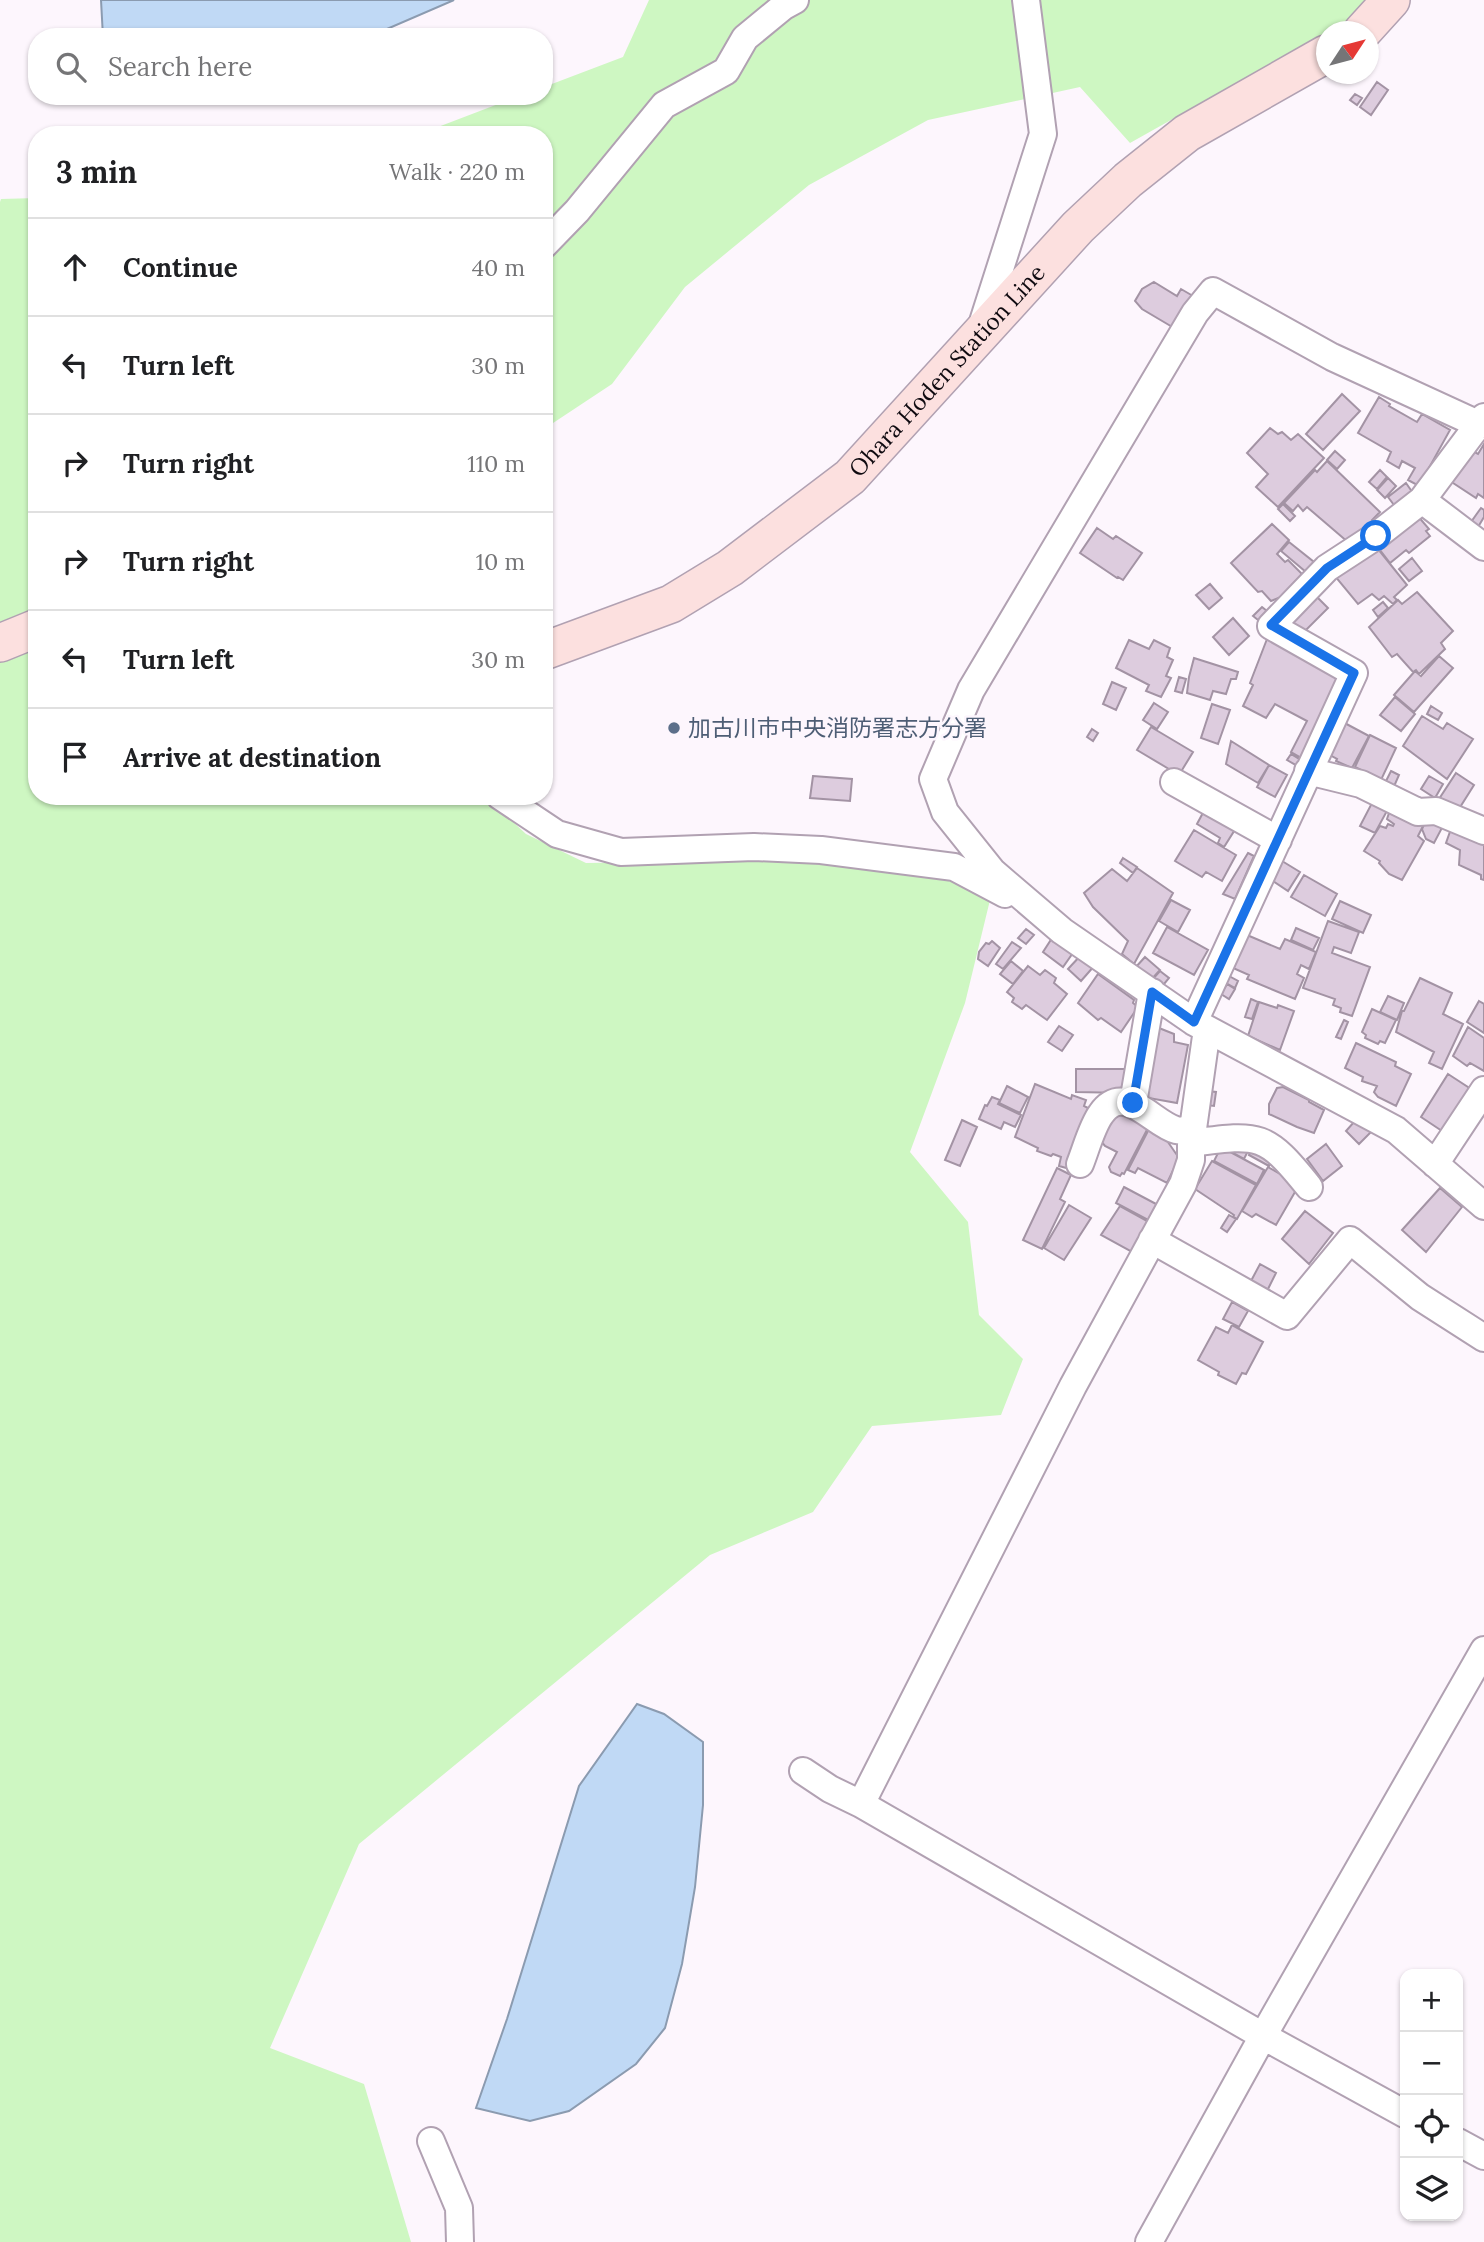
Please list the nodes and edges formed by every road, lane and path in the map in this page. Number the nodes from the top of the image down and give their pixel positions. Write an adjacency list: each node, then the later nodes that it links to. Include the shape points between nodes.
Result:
1 (795, 0): 6 (street, via 745,38 726,71 664,105)
2 (1026, 0): 7 (street, via 1044,134)
3 (1391, 0): 4 (main road)
4 (1372, 21)
5 (1316, 60): 7 (main road, Ohara Hoden Station Line, via 1187,133 1128,180 1078,227)
6 (553, 235)
7 (977, 340): 13 (main road, Ohara Hoden Station Line, via 850,477 730,568 671,604)
8 (1482, 421): 9 (street); 19 (street, via 1332,357 1213,291 1195,313 971,690 933,779 945,812 993,872)
9 (1422, 500): 10 (street); 14 (street, via 1327,568 1271,625 1354,673)
10 (1484, 547)
11 (28, 632): 12 (main road)
12 (0, 643)
13 (553, 648)
14 (1308, 771): 17 (street, via 1361,784 1419,812 1436,811); 18 (street)
15 (1174, 782): 18 (street)
16 (514, 805): 19 (street, via 557,834 621,852 754,847 821,850 954,867)
17 (1484, 831)
18 (1278, 840): 21 (street)
19 (1042, 913): 20 (street)
20 (1152, 992): 21 (street); 23 (street)
21 (1200, 1026): 24 (street); 26 (street, via 1396,1130)
22 (1484, 1090): 26 (street)
23 (1133, 1103): 24 (street); 25 (street, via 1119,1102 1100,1114)
24 (1191, 1137): 27 (street, via 1259,1140 1275,1148); 29 (street, via 1191,1160 1183,1184)
25 (1080, 1164)
26 (1435, 1164): 28 (street)
27 (1309, 1187)
28 (1484, 1206)
29 (1152, 1240): 30 (street, via 1287,1316 1350,1240 1420,1297); 33 (street)
30 (1484, 1338)
31 (1484, 1650): 34 (street)
32 (803, 1771): 33 (street)
33 (861, 1804): 34 (street)
34 (1263, 2036): 35 (street); 40 (street)
35 (1400, 2111)
36 (431, 2141): 39 (street, via 459,2208)
37 (1463, 2145): 38 (street)
38 (1484, 2156)
39 (460, 2242)
40 (1149, 2242)

